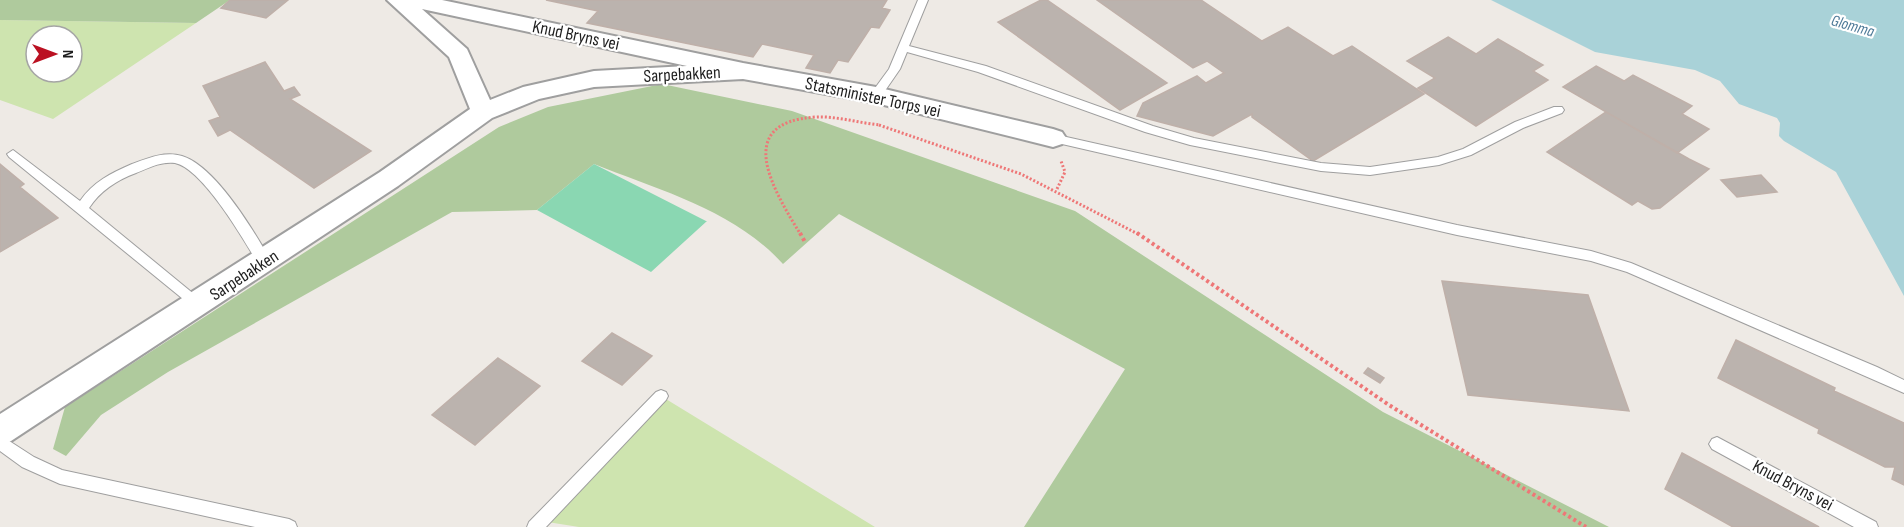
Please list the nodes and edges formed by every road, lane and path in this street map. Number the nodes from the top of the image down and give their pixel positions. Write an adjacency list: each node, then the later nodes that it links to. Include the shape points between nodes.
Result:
1 (398, 0): 9 (street, via 459,54)
2 (410, 0): 5 (street, Knud Bryns vei)
3 (923, 0): 4 (lane)
4 (904, 48): 6 (lane); 8 (lane, via 982,69 1194,142 1321,167 1370,171 1439,161)
5 (743, 71): 6 (street, Statsminister Torps vei); 9 (street, Sarpebakken, via 594,79 532,93)
6 (876, 95): 7 (street, Statsminister Torps vei)
7 (899, 101): 10 (path); 11 (street, Statsminister Torps vei)
8 (1558, 110)
9 (483, 112): 15 (street, Sarpebakken)
10 (879, 125): 14 (path, via 817,117 793,119 771,130 763,145 765,162 779,198); 24 (path, via 1021,174 1125,226 1389,405)
11 (1053, 138): 17 (lane, via 1456,230 1591,256 1631,268)
12 (13, 154): 13 (lane)
13 (81, 209): 15 (lane, via 98,186 120,173 159,159 181,160 200,171); 16 (lane)
14 (806, 243)
15 (264, 261): 16 (street, Sarpebakken)
16 (199, 304): 19 (street, Sarpebakken)
17 (1904, 387)
18 (661, 396): 23 (lane)
19 (0, 431)
20 (0, 442): 22 (lane, via 28,462 60,477)
21 (1717, 444): 25 (lane, Knud Bryns vei)
22 (289, 527)
23 (535, 527)
24 (1586, 527)
25 (1870, 527)

